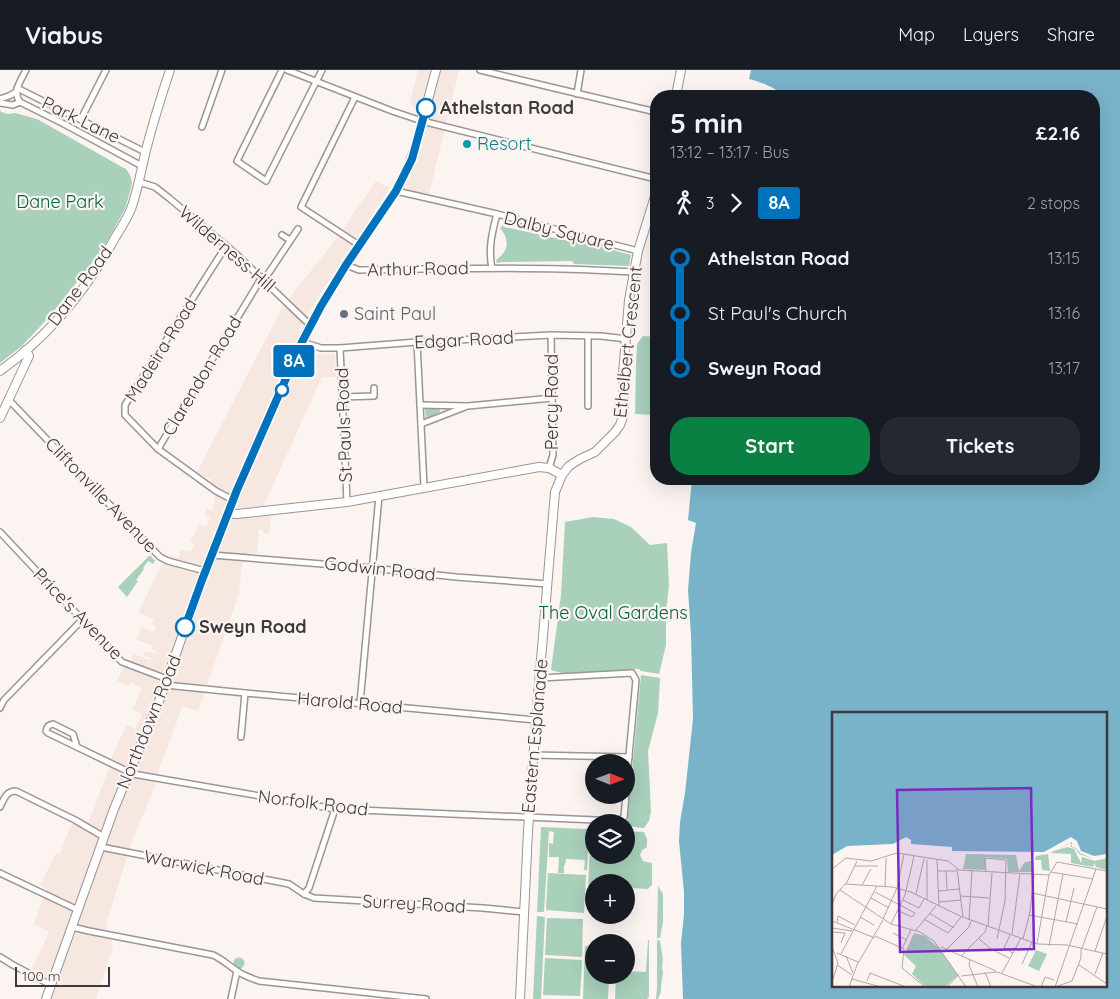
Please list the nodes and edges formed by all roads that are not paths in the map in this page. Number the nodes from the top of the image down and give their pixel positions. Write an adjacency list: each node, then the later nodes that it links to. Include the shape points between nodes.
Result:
1 (26, 70): 13 (street)
2 (106, 70): 21 (street)
3 (170, 70): 24 (main road, Dane Road)
4 (222, 70): 23 (street)
5 (282, 70): 12 (street, via 237,161 266,181)
6 (287, 70): 12 (street)
7 (322, 70): 12 (street)
8 (436, 70): 22 (main road, Northdown Road)
9 (480, 70): 15 (street)
10 (581, 70): 15 (street)
11 (681, 70): 14 (main road)
12 (316, 82): 16 (street)
13 (17, 90): 17 (street); 18 (street); 21 (street, Park Lane)
14 (677, 90)
15 (577, 94): 20 (street)
16 (355, 97): 22 (street); 34 (street, via 302,206)
17 (0, 99)
18 (20, 102): 19 (street, via 12,105); 25 (street)
19 (0, 103)
20 (650, 111)
21 (81, 120): 24 (street, Park Lane)
22 (422, 121): 26 (street); 28 (main road, Northdown Road, via 412,159)
23 (202, 127)
24 (146, 152): 25 (main road, Dane Road)
25 (142, 166): 27 (main road, Dane Road)
26 (650, 178)
27 (139, 182): 35 (street, Wilderness Hill, via 155,187); 48 (main road, Dane Road, via 130,210 96,271 58,319)
28 (396, 191): 30 (street); 34 (main road, Northdown Road)
29 (650, 212): 36 (main road, Ethelbert Crescent)
30 (496, 214): 36 (street, Dalby Square); 38 (street, Dalby Square, via 490,244)
31 (298, 229): 33 (street, Clarendon Road)
32 (282, 234): 33 (street)
33 (290, 240): 40 (street, Clarendon Road)
34 (360, 245): 37 (main road, Northdown Road)
35 (226, 246): 40 (street, Wilderness Hill); 59 (street, Madeira Road, via 125,405 125,414)
36 (638, 251): 39 (main road, Ethelbert Crescent)
37 (346, 265): 38 (street, Arthur Road, via 359,270); 41 (main road, Northdown Road)
38 (492, 268): 39 (street, Dalby Square)
39 (634, 272): 44 (main road, Ethelbert Crescent)
40 (263, 279): 41 (street, Wilderness Hill); 59 (street, Clarendon Road)
41 (310, 325): 45 (main road, Northdown Road)
42 (551, 336): 43 (street, Edgar Road); 46 (street, Edgar Road); 52 (street, Percy Road)
43 (588, 336): 44 (street, Edgar Road); 56 (street)
44 (627, 339): 61 (main road, Ethelbert Crescent, via 624,410 620,424 595,452 574,462)
45 (302, 342): 47 (street, Edgar Road, via 321,348); 64 (main road, Northdown Road)
46 (417, 342): 47 (street, Edgar Road); 54 (street)
47 (340, 348): 51 (street, St Pauls Road)
48 (26, 350): 49 (main road, Dane Road); 53 (main road, via 29,356)
49 (0, 370)
50 (374, 388): 51 (street, via 374,396)
51 (342, 397): 65 (street, St Pauls Road)
52 (552, 398): 55 (street); 60 (street, Percy Road, via 553,455)
53 (8, 399): 57 (main road); 70 (street, Cliftonville Avenue, via 160,556)
54 (420, 405): 55 (street); 58 (street)
55 (468, 406): 58 (street)
56 (588, 406)
57 (0, 418)
58 (421, 424): 62 (street)
59 (158, 449): 64 (street, Clarendon Road)
60 (549, 468): 61 (main road); 62 (main road)
61 (562, 475): 71 (main road, Eastern Esplanade, via 556,492)
62 (424, 487): 63 (main road)
63 (379, 496): 65 (main road); 69 (street)
64 (233, 500): 66 (main road, Northdown Road)
65 (347, 502): 66 (main road)
66 (228, 513): 68 (main road, Northdown Road)
67 (0, 532): 72 (street, Price's Avenue)
68 (212, 555): 69 (street, Godwin Road); 70 (main road, Northdown Road)
69 (372, 568): 71 (street, Godwin Road); 76 (street)
70 (205, 571): 74 (main road, Northdown Road)
71 (548, 584): 73 (main road, Eastern Esplanade)
72 (82, 620): 74 (street, Price's Avenue, via 122,662); 77 (street, via 4,700)
73 (540, 678): 78 (main road, Eastern Esplanade); 81 (street, via 632,673 636,680)
74 (166, 682): 75 (street, Harold Road); 84 (main road, Northdown Road)
75 (245, 693): 76 (street, Harold Road); 79 (street)
76 (360, 703): 78 (street, Harold Road)
77 (0, 708)
78 (536, 720): 82 (main road, Eastern Esplanade)
79 (241, 736)
80 (77, 747): 80 (street, Norfolk Road, via 50,735 46,731 49,725 54,724 73,734); 84 (street, Norfolk Road)
81 (629, 754)
82 (533, 755): 83 (street); 88 (main road, Eastern Esplanade)
83 (585, 756)
84 (129, 772): 87 (street, Norfolk Road); 89 (main road, Northdown Road)
85 (625, 804): 88 (street, Norfolk Road, via 624,817 619,821)
86 (0, 808): 89 (street, via 7,794 19,792)
87 (335, 809): 88 (street, Norfolk Road); 92 (street, via 309,888)
88 (529, 817): 94 (main road, Eastern Esplanade)
89 (104, 837): 90 (main road, Northdown Road)
90 (101, 847): 92 (street, Warwick Road, via 289,884); 93 (main road, Northdown Road)
91 (0, 873): 93 (street)
92 (304, 894): 94 (street, Surrey Road, via 314,898)
93 (78, 910): 95 (main road, Northdown Road)
94 (524, 912): 103 (main road, Eastern Esplanade)
95 (72, 927): 97 (street, via 213,955); 98 (main road, Northdown Road)
96 (0, 957): 98 (street)
97 (237, 971): 99 (street, via 260,981); 101 (street)
98 (51, 985): 100 (main road, Northdown Road)
99 (386, 997): 102 (street)
100 (46, 999)
101 (231, 999)
102 (426, 999)
103 (520, 999)

